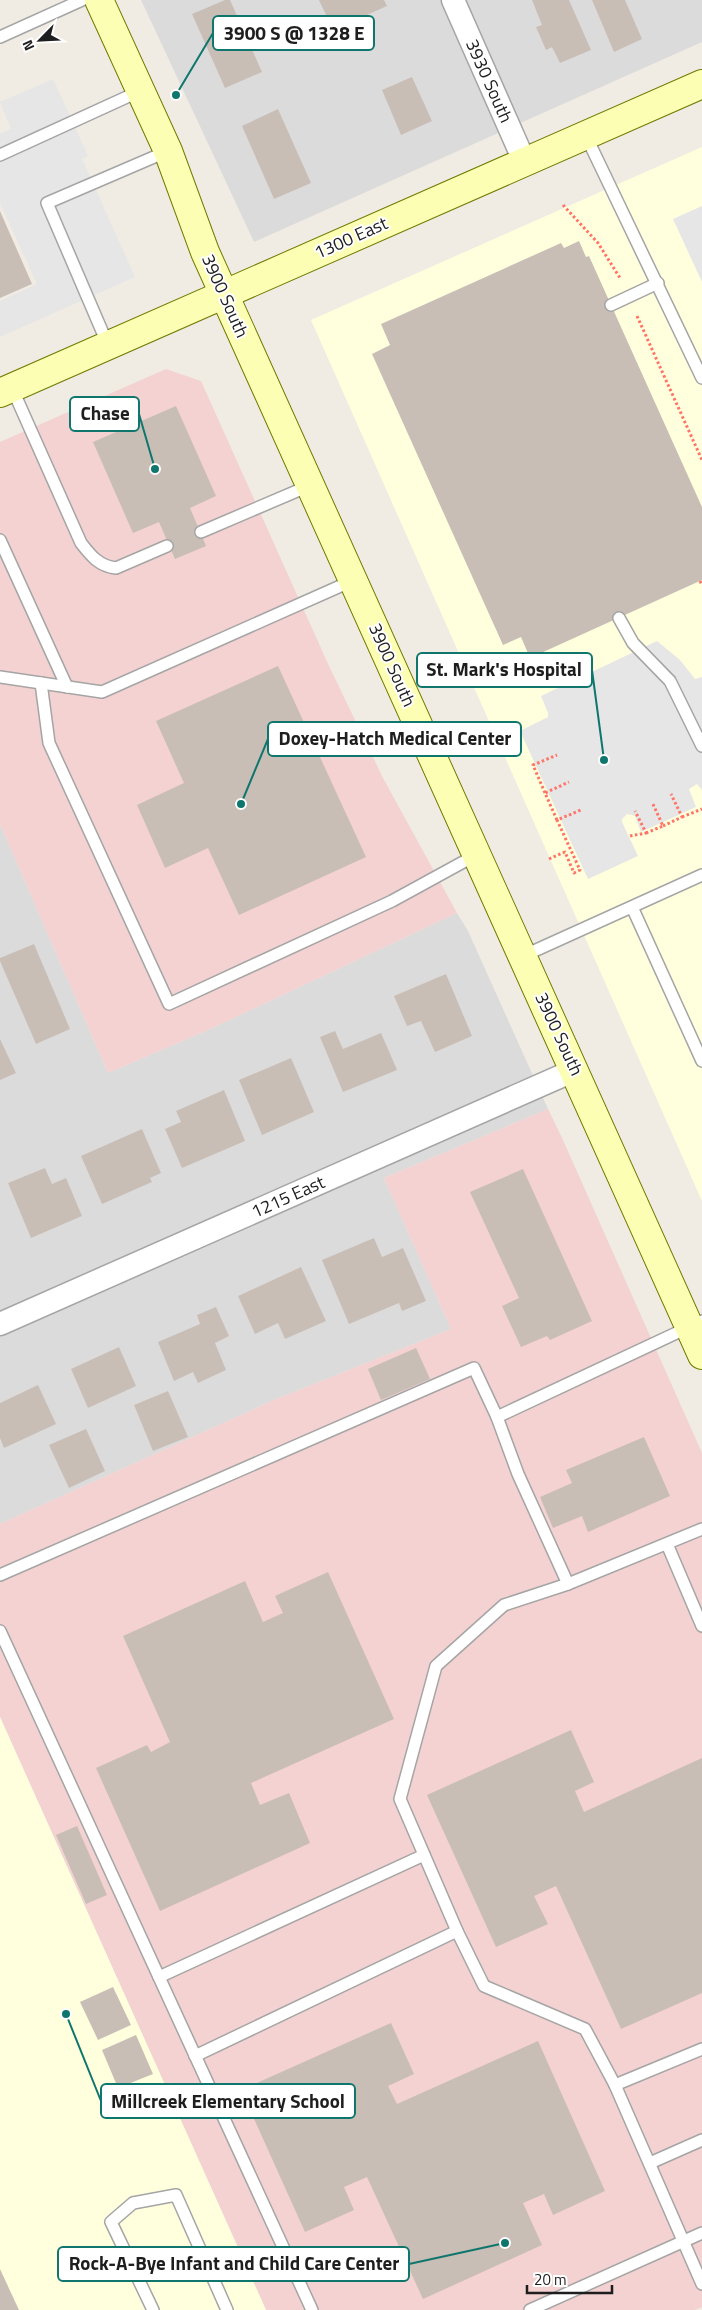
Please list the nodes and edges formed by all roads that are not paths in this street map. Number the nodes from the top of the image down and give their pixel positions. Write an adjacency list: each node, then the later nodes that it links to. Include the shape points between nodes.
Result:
1 (82, 0): 4 (lane)
2 (99, 0): 6 (main road, 3900 South)
3 (453, 0): 10 (street, 3930 South)
4 (0, 37)
5 (702, 84): 7 (main road, 1300 East)
6 (140, 91): 8 (main road, 3900 South); 9 (lane)
7 (586, 136): 10 (main road, 1300 East); 11 (lane)
8 (168, 151): 12 (main road, 3900 South); 14 (lane, via 47,203)
9 (0, 155)
10 (525, 163): 12 (main road, 1300 East)
11 (658, 283): 13 (lane); 15 (lane)
12 (224, 294): 14 (main road, 1300 East); 17 (main road, 3900 South)
13 (611, 305)
14 (108, 345): 16 (main road, 1300 East)
15 (702, 378)
16 (6, 390): 20 (lane, via 81,543 95,561 116,568)
17 (311, 485): 18 (lane); 21 (main road, 3900 South)
18 (200, 532)
19 (0, 540): 25 (lane)
20 (167, 546)
21 (354, 580): 25 (lane, via 102,692); 27 (main road, 3900 South)
22 (619, 618): 26 (lane, via 633,643 670,681)
23 (0, 678): 24 (lane)
24 (41, 683): 25 (lane); 27 (lane, via 49,743 170,1004 392,902)
25 (67, 687)
26 (702, 746)
27 (478, 854): 30 (main road, 3900 South)
28 (702, 876): 29 (lane)
29 (632, 907): 30 (lane); 31 (lane)
30 (523, 956): 32 (main road, 3900 South)
31 (702, 1061)
32 (575, 1070): 33 (street, 1215 East); 34 (main road, 3900 South)
33 (1, 1320)
34 (696, 1324): 35 (main road, 3900 South); 36 (lane)
35 (702, 1355)
36 (497, 1417): 39 (lane, via 474,1368); 40 (lane, via 518,1474)
37 (702, 1529): 38 (lane)
38 (667, 1544): 40 (lane); 41 (lane)
39 (0, 1575)
40 (568, 1584): 43 (lane, via 504,1605 436,1666 400,1799)
41 (702, 1626)
42 (0, 1631): 45 (lane)
43 (424, 1855): 44 (lane); 45 (lane)
44 (457, 1931): 47 (lane); 48 (lane, via 484,1986 585,2029)
45 (159, 1977): 47 (lane)
46 (702, 2049): 48 (lane)
47 (195, 2056): 56 (lane)
48 (615, 2085): 50 (lane)
49 (702, 2140): 50 (lane)
50 (650, 2163): 52 (lane)
51 (702, 2233): 52 (lane)
52 (684, 2241): 53 (lane); 57 (lane)
53 (702, 2284)
54 (153, 2310): 55 (lane, via 111,2222 133,2203 176,2196)
55 (227, 2310)
56 (312, 2310)
57 (530, 2310)

